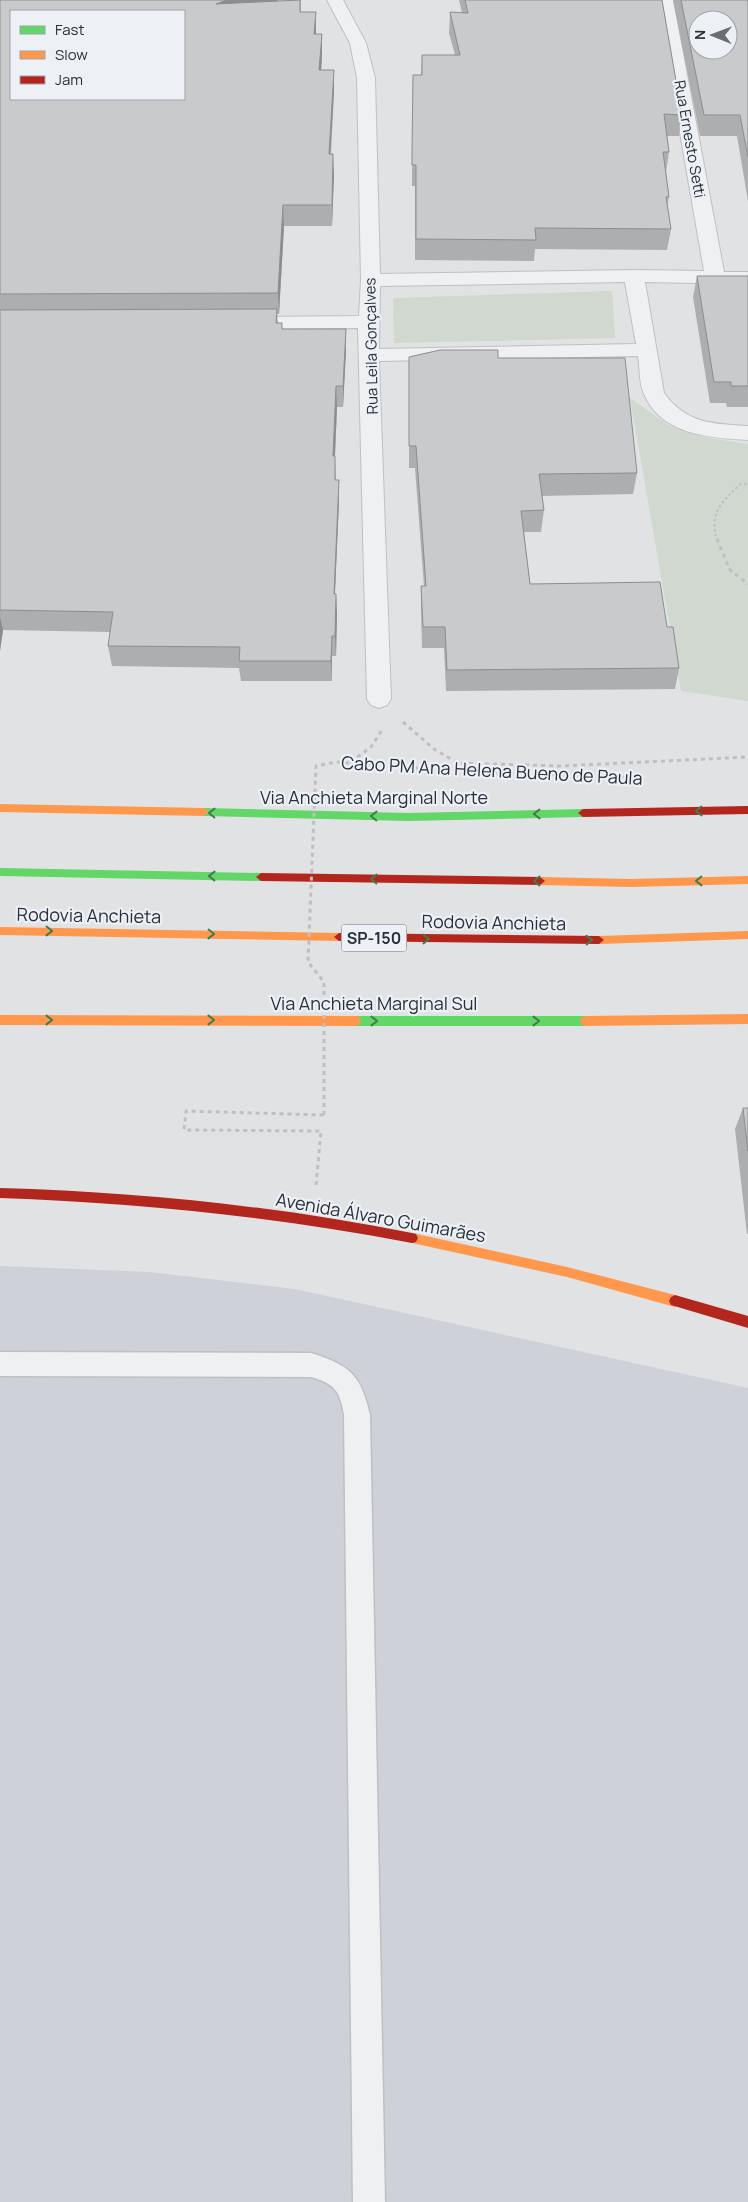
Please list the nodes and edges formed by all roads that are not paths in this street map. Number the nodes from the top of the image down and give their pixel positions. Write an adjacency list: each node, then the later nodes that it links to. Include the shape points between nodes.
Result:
1 (335, 0): 6 (street, Rua Leila Gonçalves, via 358,43 366,78)
2 (664, 0): 4 (street, Rua Ernesto Setti)
3 (634, 276): 4 (street); 6 (street); 9 (street)
4 (715, 278): 5 (street)
5 (748, 278)
6 (371, 280): 7 (street, Rua Leila Gonçalves)
7 (368, 322): 8 (street); 10 (street, Rua Leila Gonçalves)
8 (219, 323)
9 (646, 350): 10 (street); 11 (street, via 654,394 666,410 688,424 709,431)
10 (371, 355): 12 (street, Rua Leila Gonçalves)
11 (748, 433)
12 (386, 706)
13 (0, 808): 14 (main road, Via Anchieta Marginal Norte, one-way to 13, via 409,817)
14 (748, 810)
15 (0, 872): 16 (main road, one-way to 15, via 630,883)
16 (748, 880)
17 (0, 931): 18 (main road, Rodovia Anchieta / SP-150, one-way to 18, via 559,941)
18 (748, 935)
19 (0, 1020): 20 (main road, Via Anchieta Marginal Sul, one-way to 20)
20 (748, 1020)
21 (0, 1193): 22 (main road, Avenida Álvaro Guimarães, via 45,1193 189,1204 413,1238 543,1266)
22 (748, 1322)
23 (0, 1364): 24 (lane, via 311,1365 332,1370 345,1379 353,1394 357,1415)
24 (369, 2202)

